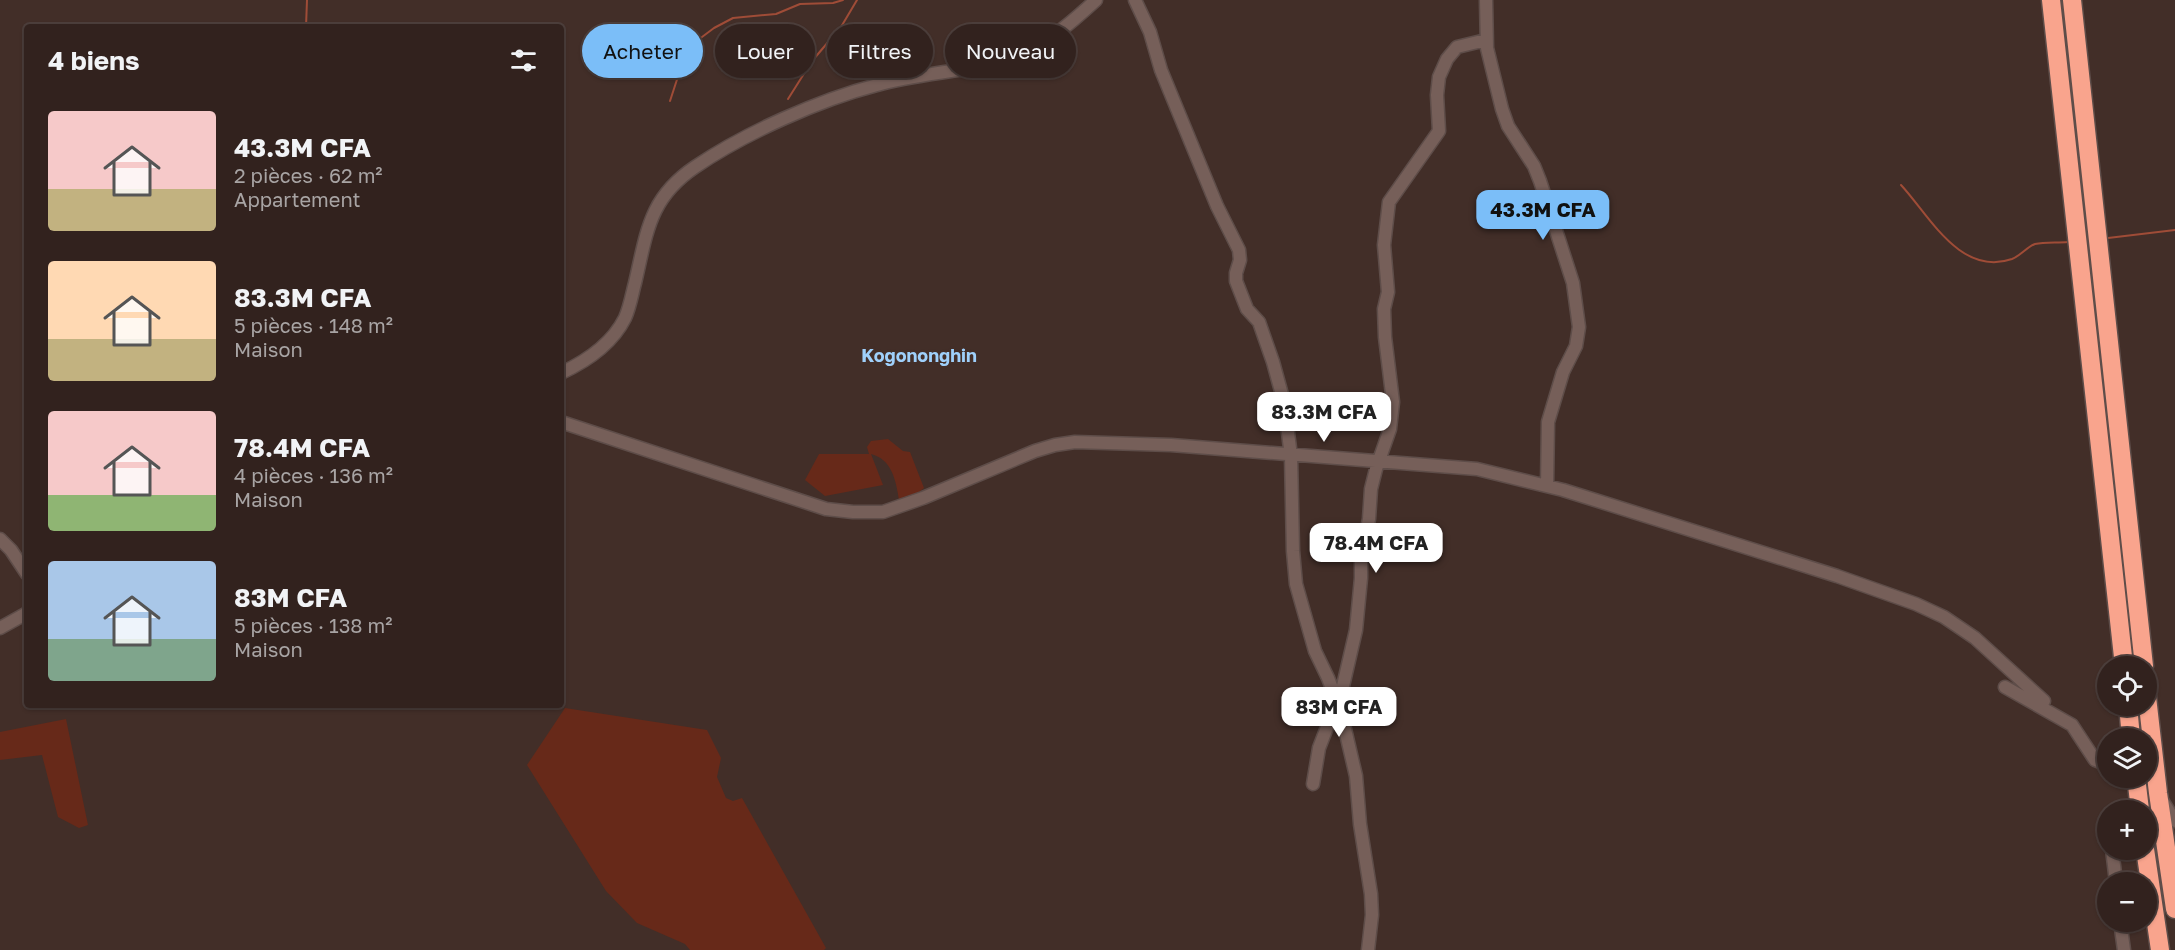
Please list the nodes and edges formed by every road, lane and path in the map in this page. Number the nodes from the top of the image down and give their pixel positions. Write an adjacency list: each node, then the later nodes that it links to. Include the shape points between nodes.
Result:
1 (1096, 0): 7 (street, via 1043,43 1006,60 877,84 742,139 696,166 662,196 650,219 630,303 618,329 593,355)
2 (1135, 0): 9 (street, via 1217,206 1239,250 1236,281 1247,309 1259,322 1274,362)
3 (1486, 0): 6 (street)
4 (2051, 0): 16 (highway)
5 (2072, 0): 17 (highway)
6 (1486, 40): 10 (street, via 1456,47 1447,58 1437,95 1439,131 1389,202 1384,244 1388,292 1384,318 1393,402 1390,429); 11 (street, via 1508,126 1540,181 1576,300 1576,346 1563,372 1548,422)
7 (564, 372)
8 (564, 423): 9 (street, via 826,509 853,512 884,512 1035,451 1075,442 1172,445)
9 (1291, 456): 10 (street); 20 (street, via 1296,584 1315,651)
10 (1378, 461): 11 (street, via 1477,469); 20 (street, via 1361,559 1356,630)
11 (1547, 486): 19 (street, via 1916,604 1975,638)
12 (0, 539): 13 (street)
13 (24, 570)
14 (24, 615): 15 (street)
15 (0, 628)
16 (2123, 656)
17 (2143, 656)
18 (2005, 687): 22 (street, via 2072,725)
19 (2044, 701)
20 (1337, 703): 23 (street, via 1319,748); 30 (street, via 1356,776 1371,894)
21 (2149, 716): 25 (highway)
22 (2097, 761)
23 (1313, 784)
24 (2147, 788): 25 (street)
25 (2158, 793): 26 (street); 28 (highway)
26 (2175, 821)
27 (2147, 860): 32 (highway)
28 (2175, 909)
29 (2122, 932): 31 (street)
30 (1368, 950)
31 (2124, 950)
32 (2160, 950)

